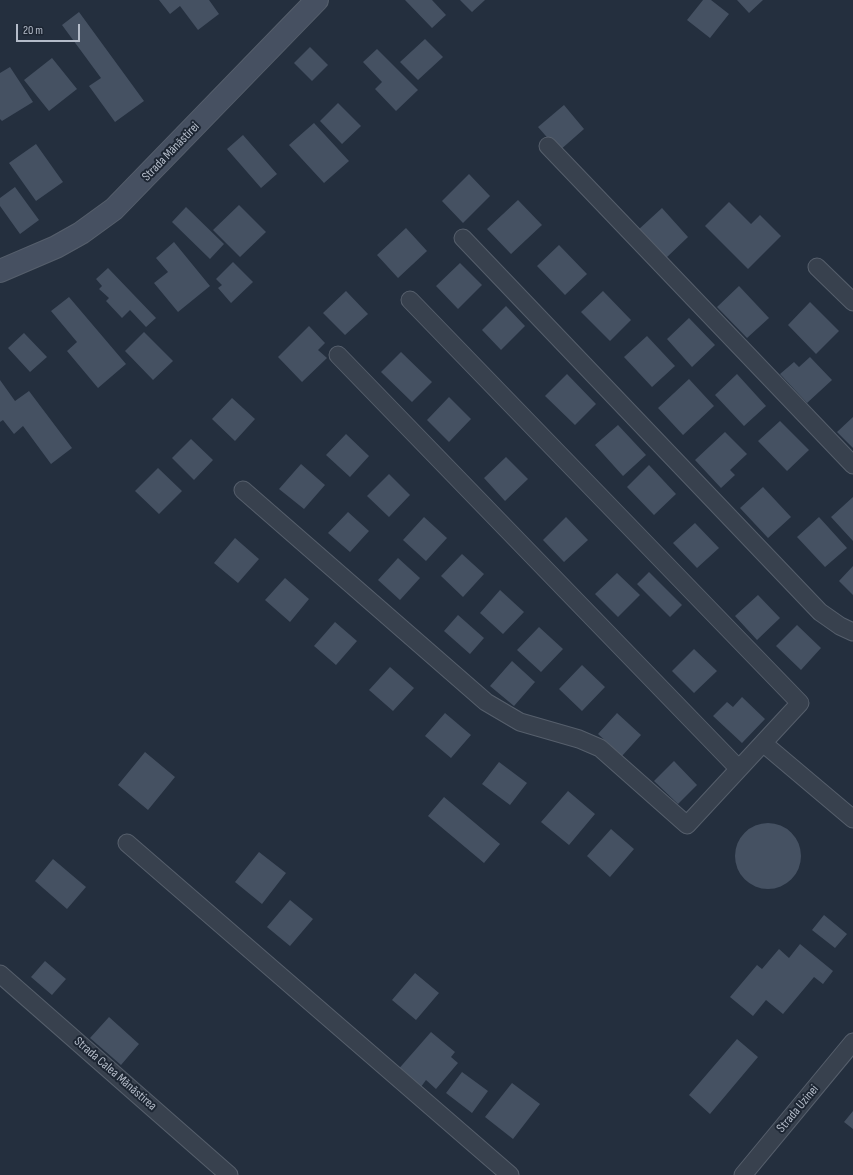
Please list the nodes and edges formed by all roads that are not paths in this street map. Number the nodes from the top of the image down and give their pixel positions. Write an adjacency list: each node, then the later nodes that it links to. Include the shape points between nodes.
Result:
1 (317, 0): 5 (street, Strada Mănăstirei, via 114,209 81,233)
2 (548, 146): 9 (street)
3 (463, 238): 11 (street, via 820,612)
4 (817, 267): 7 (street)
5 (0, 271)
6 (410, 300): 12 (street, via 800,704)
7 (853, 302)
8 (338, 355): 13 (street)
9 (853, 465)
10 (243, 490): 13 (street, via 486,702 520,722 579,739 600,748 687,825)
11 (853, 632)
12 (763, 743): 13 (street); 14 (street)
13 (739, 769)
14 (853, 819)
15 (127, 843): 20 (street)
16 (0, 974): 19 (street, Strada Calea Mănăstirea)
17 (853, 1042): 18 (street, Strada Uzinei)
18 (750, 1172)
19 (229, 1175)
20 (510, 1175)

